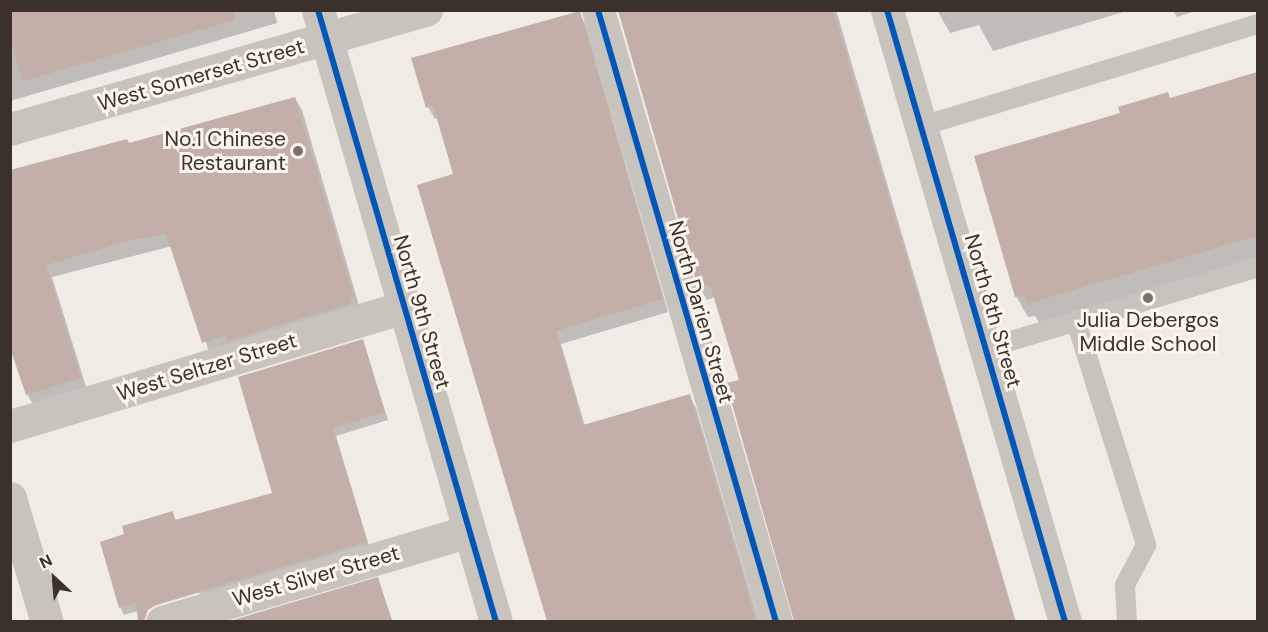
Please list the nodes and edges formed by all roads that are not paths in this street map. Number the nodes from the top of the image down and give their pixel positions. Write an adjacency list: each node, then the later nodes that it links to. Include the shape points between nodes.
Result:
1 (426, 10): 5 (street, West Somerset Street)
2 (598, 10): 19 (street, North Darien Street)
3 (887, 10): 6 (street, North 8th Street)
4 (1257, 24): 6 (lane)
5 (322, 25): 7 (street, West Somerset Street); 9 (street, North 9th Street)
6 (922, 126): 11 (street, North 8th Street)
7 (10, 129)
8 (1257, 267): 10 (lane)
9 (404, 308): 12 (street, West Seltzer Street); 14 (street, North 9th Street)
10 (1076, 321): 11 (lane); 21 (lane, via 1146,545 1125,585)
11 (987, 348): 20 (street, North 8th Street)
12 (10, 426)
13 (10, 498): 15 (street)
14 (469, 531): 17 (street, West Silver Street); 18 (street, North 9th Street)
15 (22, 581): 16 (street)
16 (47, 621)
17 (162, 621)
18 (496, 621)
19 (776, 621)
20 (1065, 621)
21 (1127, 621)

